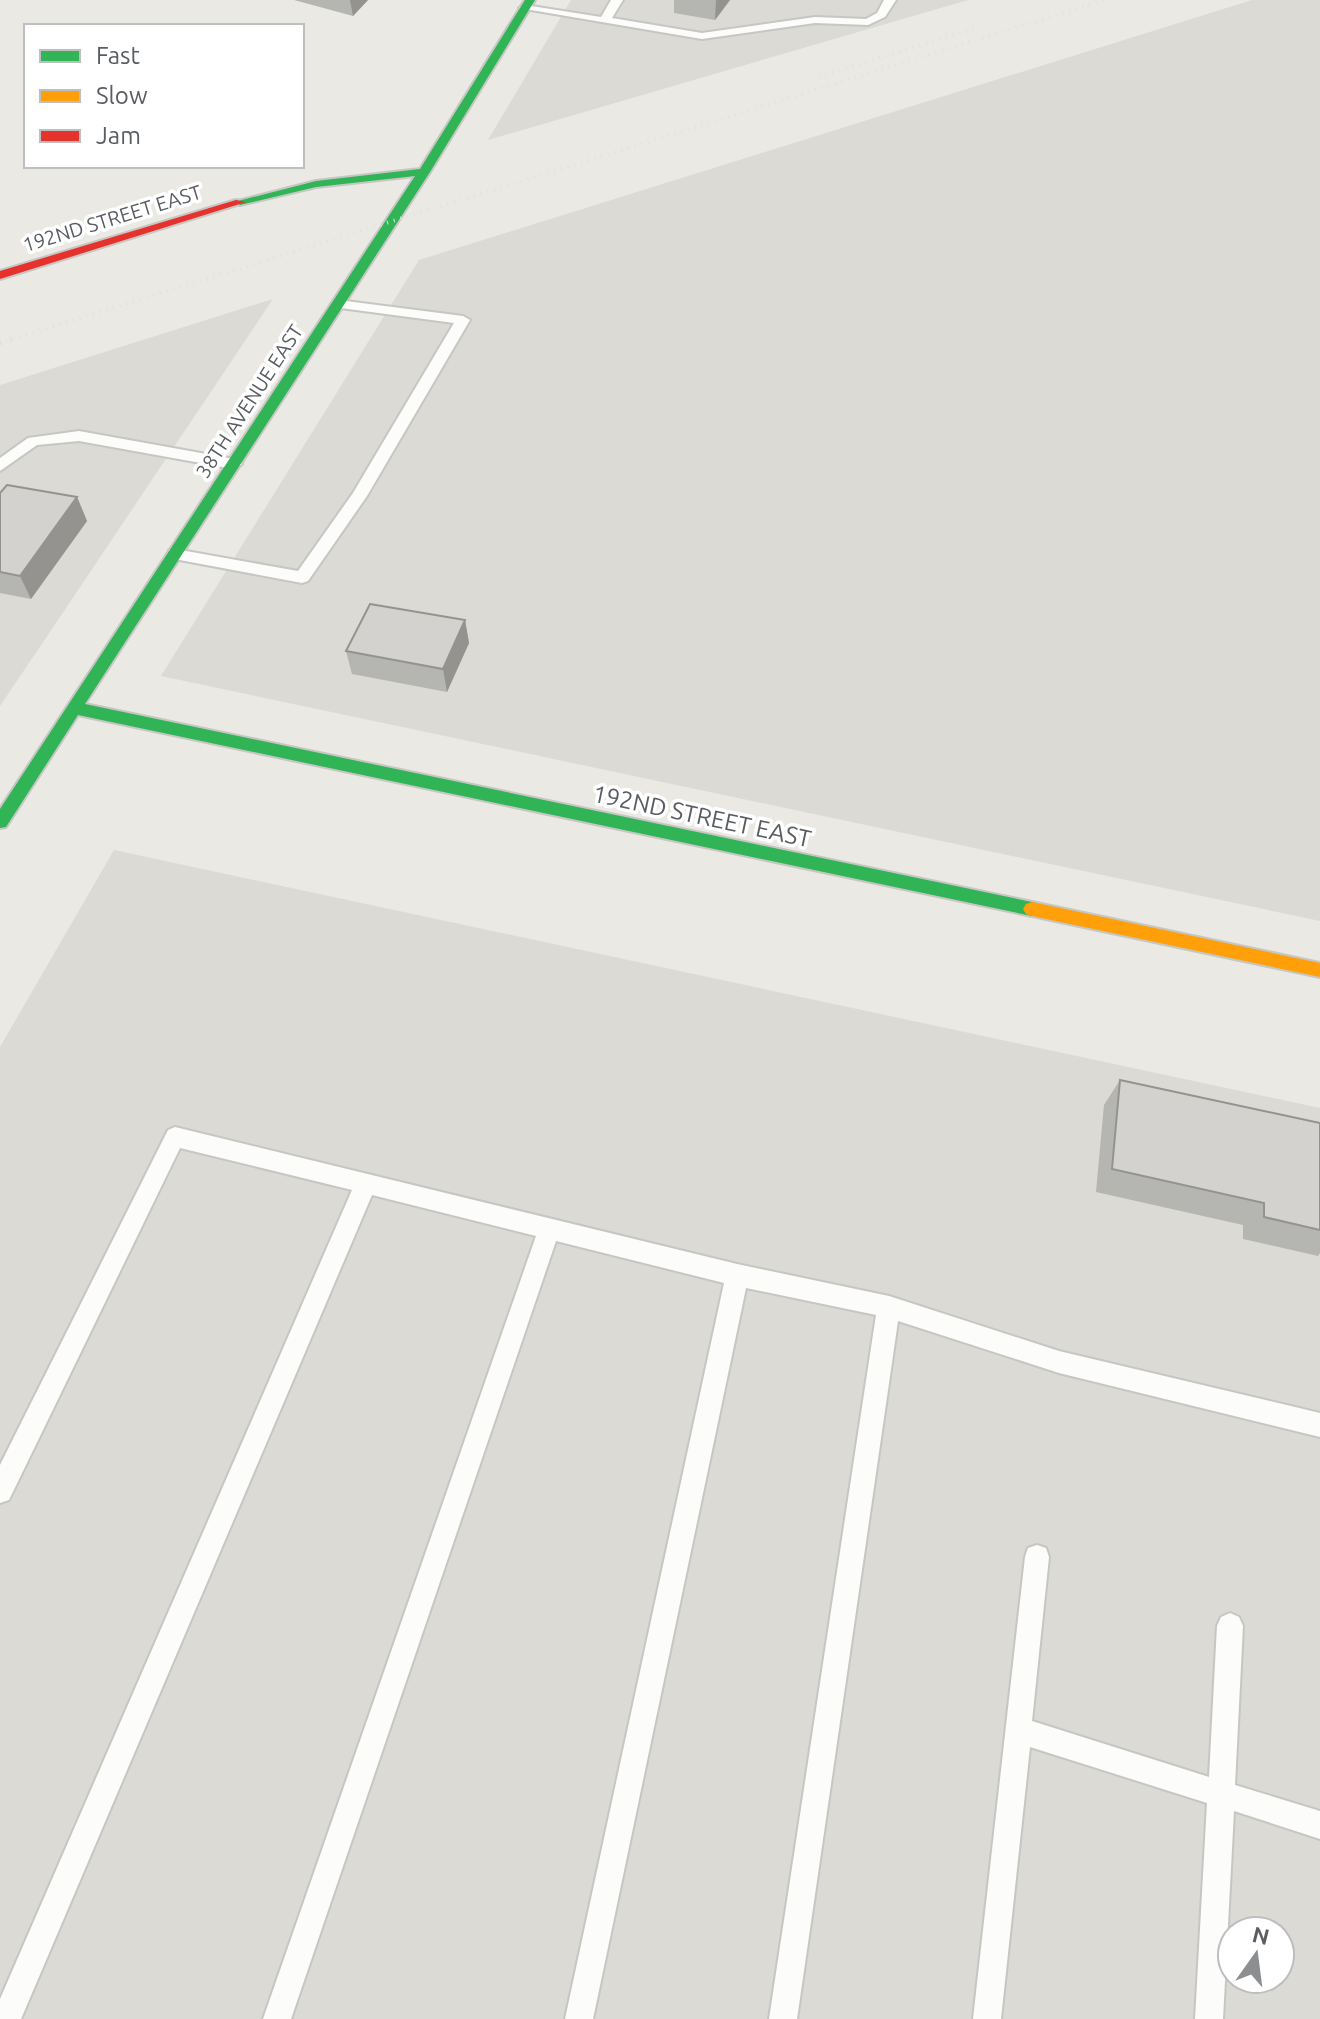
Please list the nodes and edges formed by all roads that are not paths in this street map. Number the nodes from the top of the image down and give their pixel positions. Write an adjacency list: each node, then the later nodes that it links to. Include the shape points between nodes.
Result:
1 (617, 0): 4 (lane)
2 (890, 0): 4 (lane, via 881,15 868,22 815,20 702,36)
3 (528, 4): 4 (lane); 5 (street, 38TH AVENUE EAST)
4 (605, 20)
5 (424, 172): 6 (street, 192ND STREET EAST, via 346,178 268,195); 7 (street, 38TH AVENUE EAST)
6 (0, 275)
7 (338, 304): 8 (street, 38TH AVENUE EAST); 10 (lane, via 463,320 359,496 302,577)
8 (234, 464): 9 (lane, via 79,436 33,441); 10 (street, 38TH AVENUE EAST)
9 (0, 466)
10 (175, 554): 11 (street, 38TH AVENUE EAST)
11 (74, 708): 12 (street, 38TH AVENUE EAST); 14 (street, 192ND STREET EAST)
12 (7, 798): 13 (street, 38TH AVENUE EAST)
13 (0, 822)
14 (1320, 970)
15 (366, 1183): 16 (lane); 20 (lane, via 175,1137); 26 (lane)
16 (550, 1227): 17 (lane); 27 (lane)
17 (737, 1275): 18 (lane); 28 (lane)
18 (889, 1307): 19 (lane, via 1059,1362); 29 (lane)
19 (1320, 1425)
20 (0, 1491)
21 (1037, 1557): 23 (lane)
22 (1230, 1626): 24 (lane)
23 (1018, 1730): 24 (lane); 30 (lane)
24 (1221, 1792): 25 (lane); 31 (lane)
25 (1320, 1825)
26 (6, 2019)
27 (277, 2019)
28 (579, 2019)
29 (783, 2019)
30 (987, 2019)
31 (1209, 2019)

